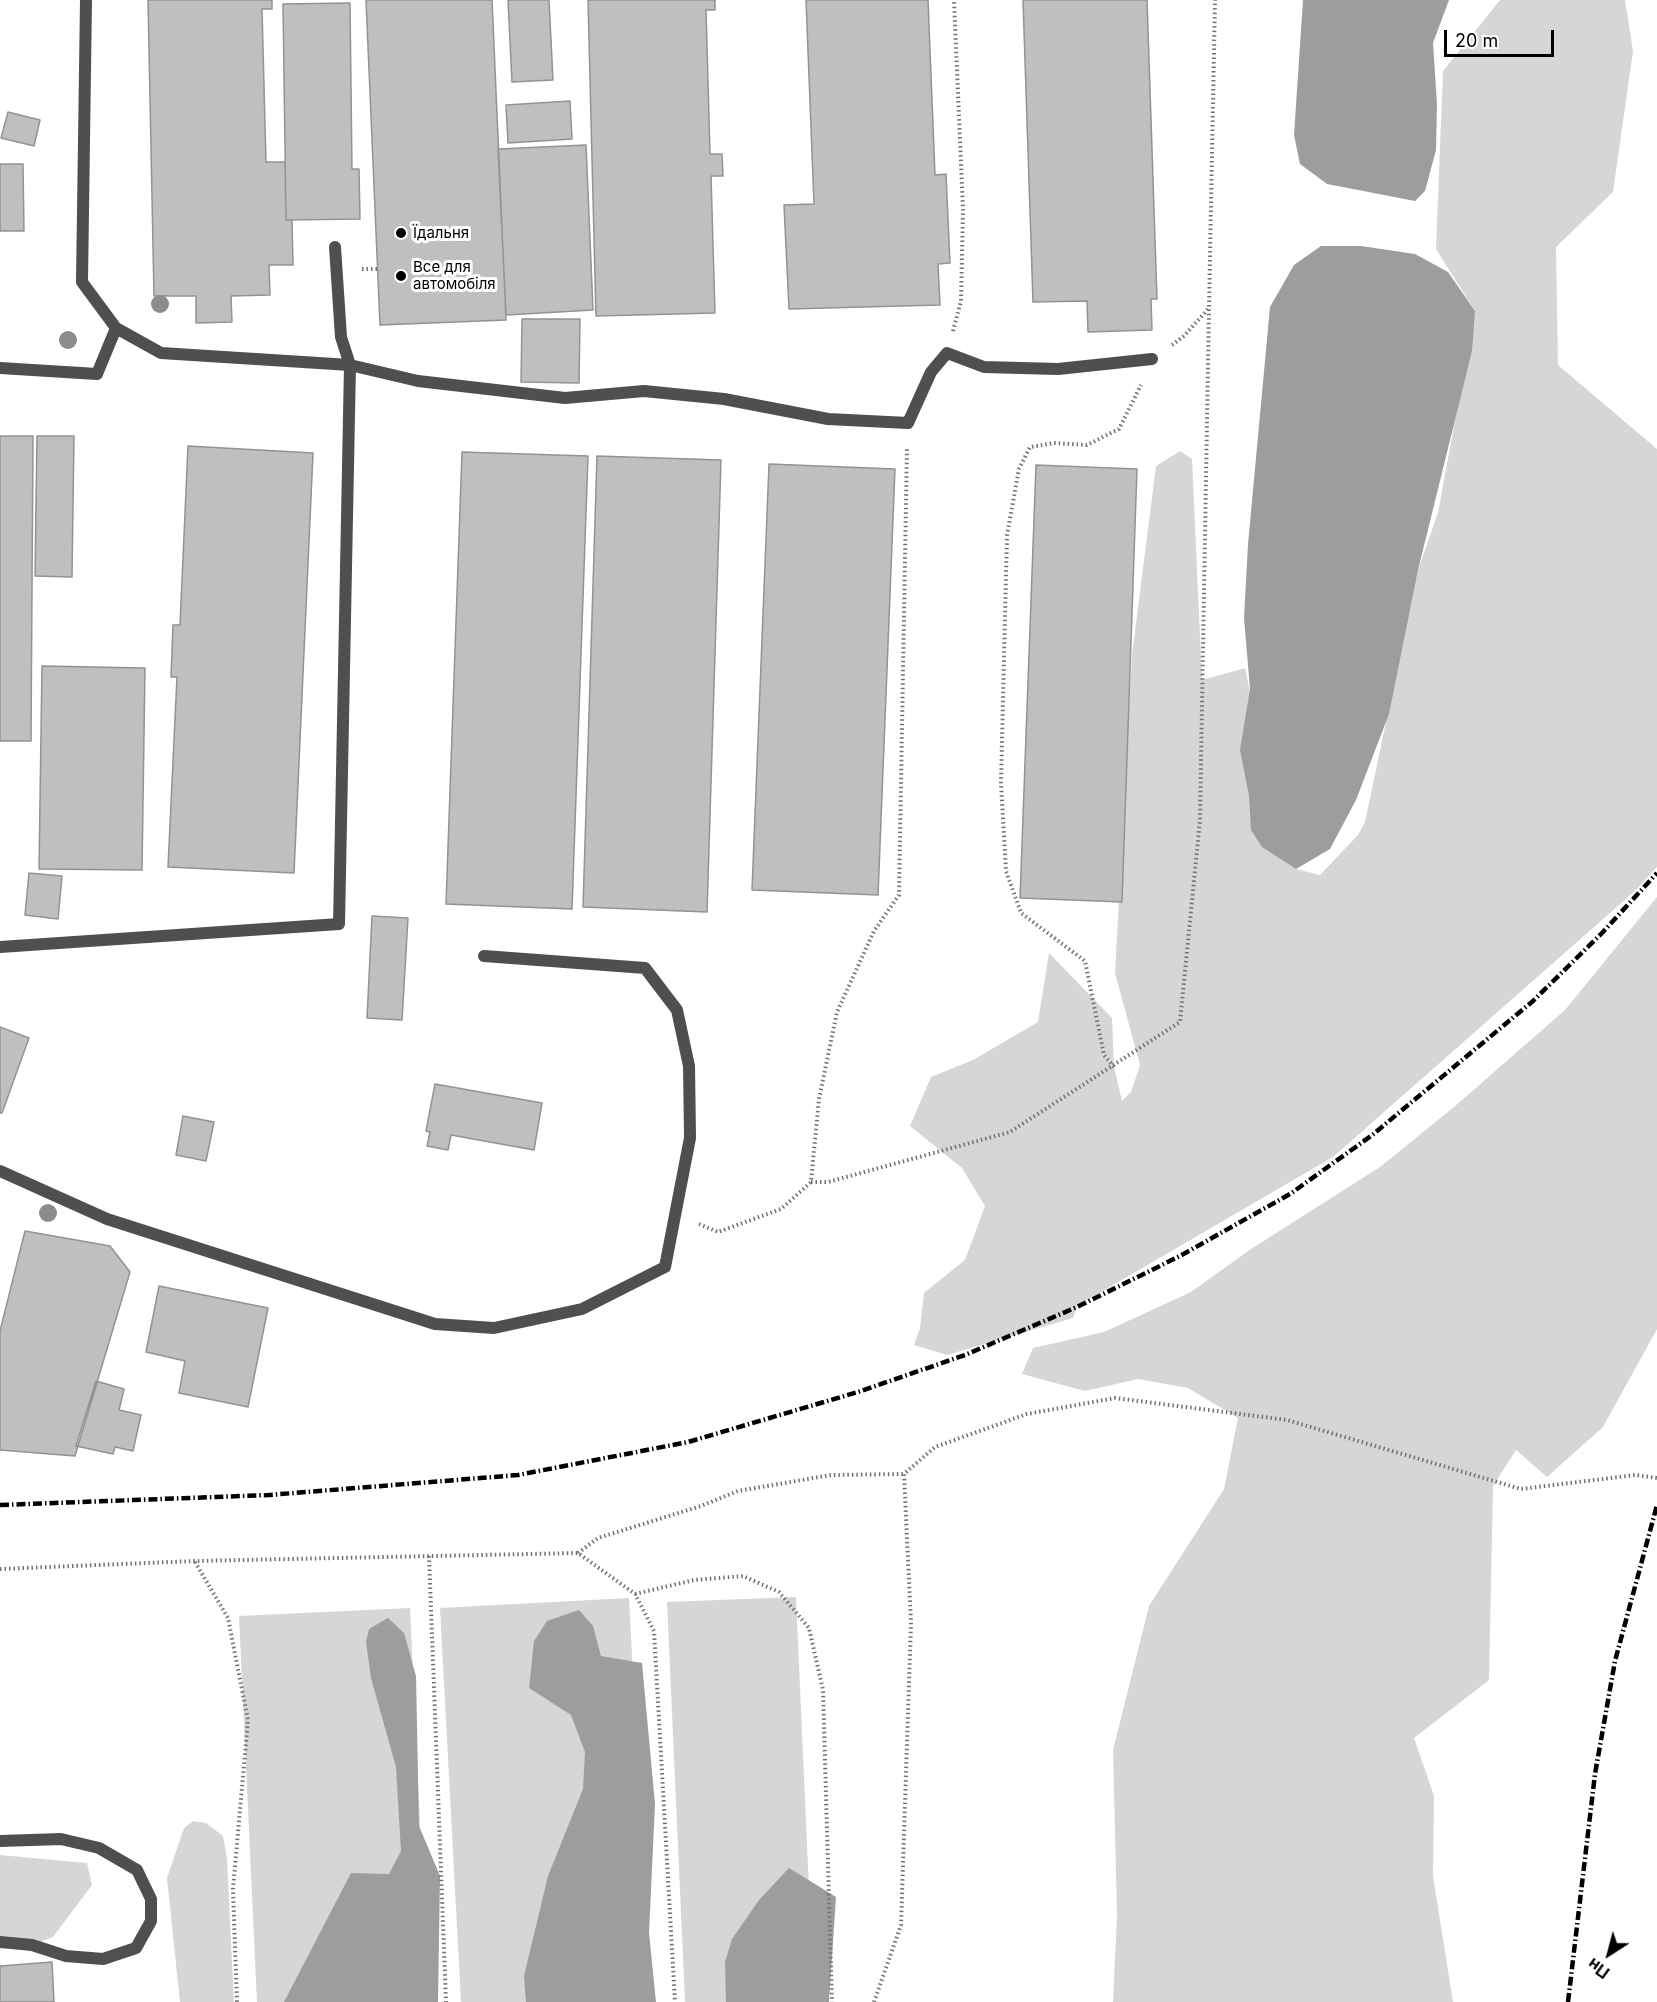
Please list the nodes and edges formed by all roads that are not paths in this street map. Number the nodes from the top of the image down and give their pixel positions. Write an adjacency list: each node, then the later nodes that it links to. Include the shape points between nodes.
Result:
1 (86, 0): 3 (street, via 82,282)
2 (335, 247): 5 (street, via 342,337)
3 (116, 328): 5 (street, via 161,353); 6 (street, via 97,374)
4 (1152, 359): 5 (street, via 1047,369 984,367 947,353 931,372 908,423 828,419 724,399 644,391 565,398 418,381)
5 (350, 365): 7 (street, via 339,924)
6 (0, 368)
7 (0, 947)
8 (484, 956): 9 (street, via 645,968 677,1010 689,1066 690,1137 665,1267 582,1309 494,1328 435,1324 107,1219)
9 (0, 1171)
10 (0, 1840): 11 (street, via 61,1839 99,1848 137,1870 151,1899 151,1921 136,1948 103,1959 66,1956 32,1945)
11 (0, 1942)

